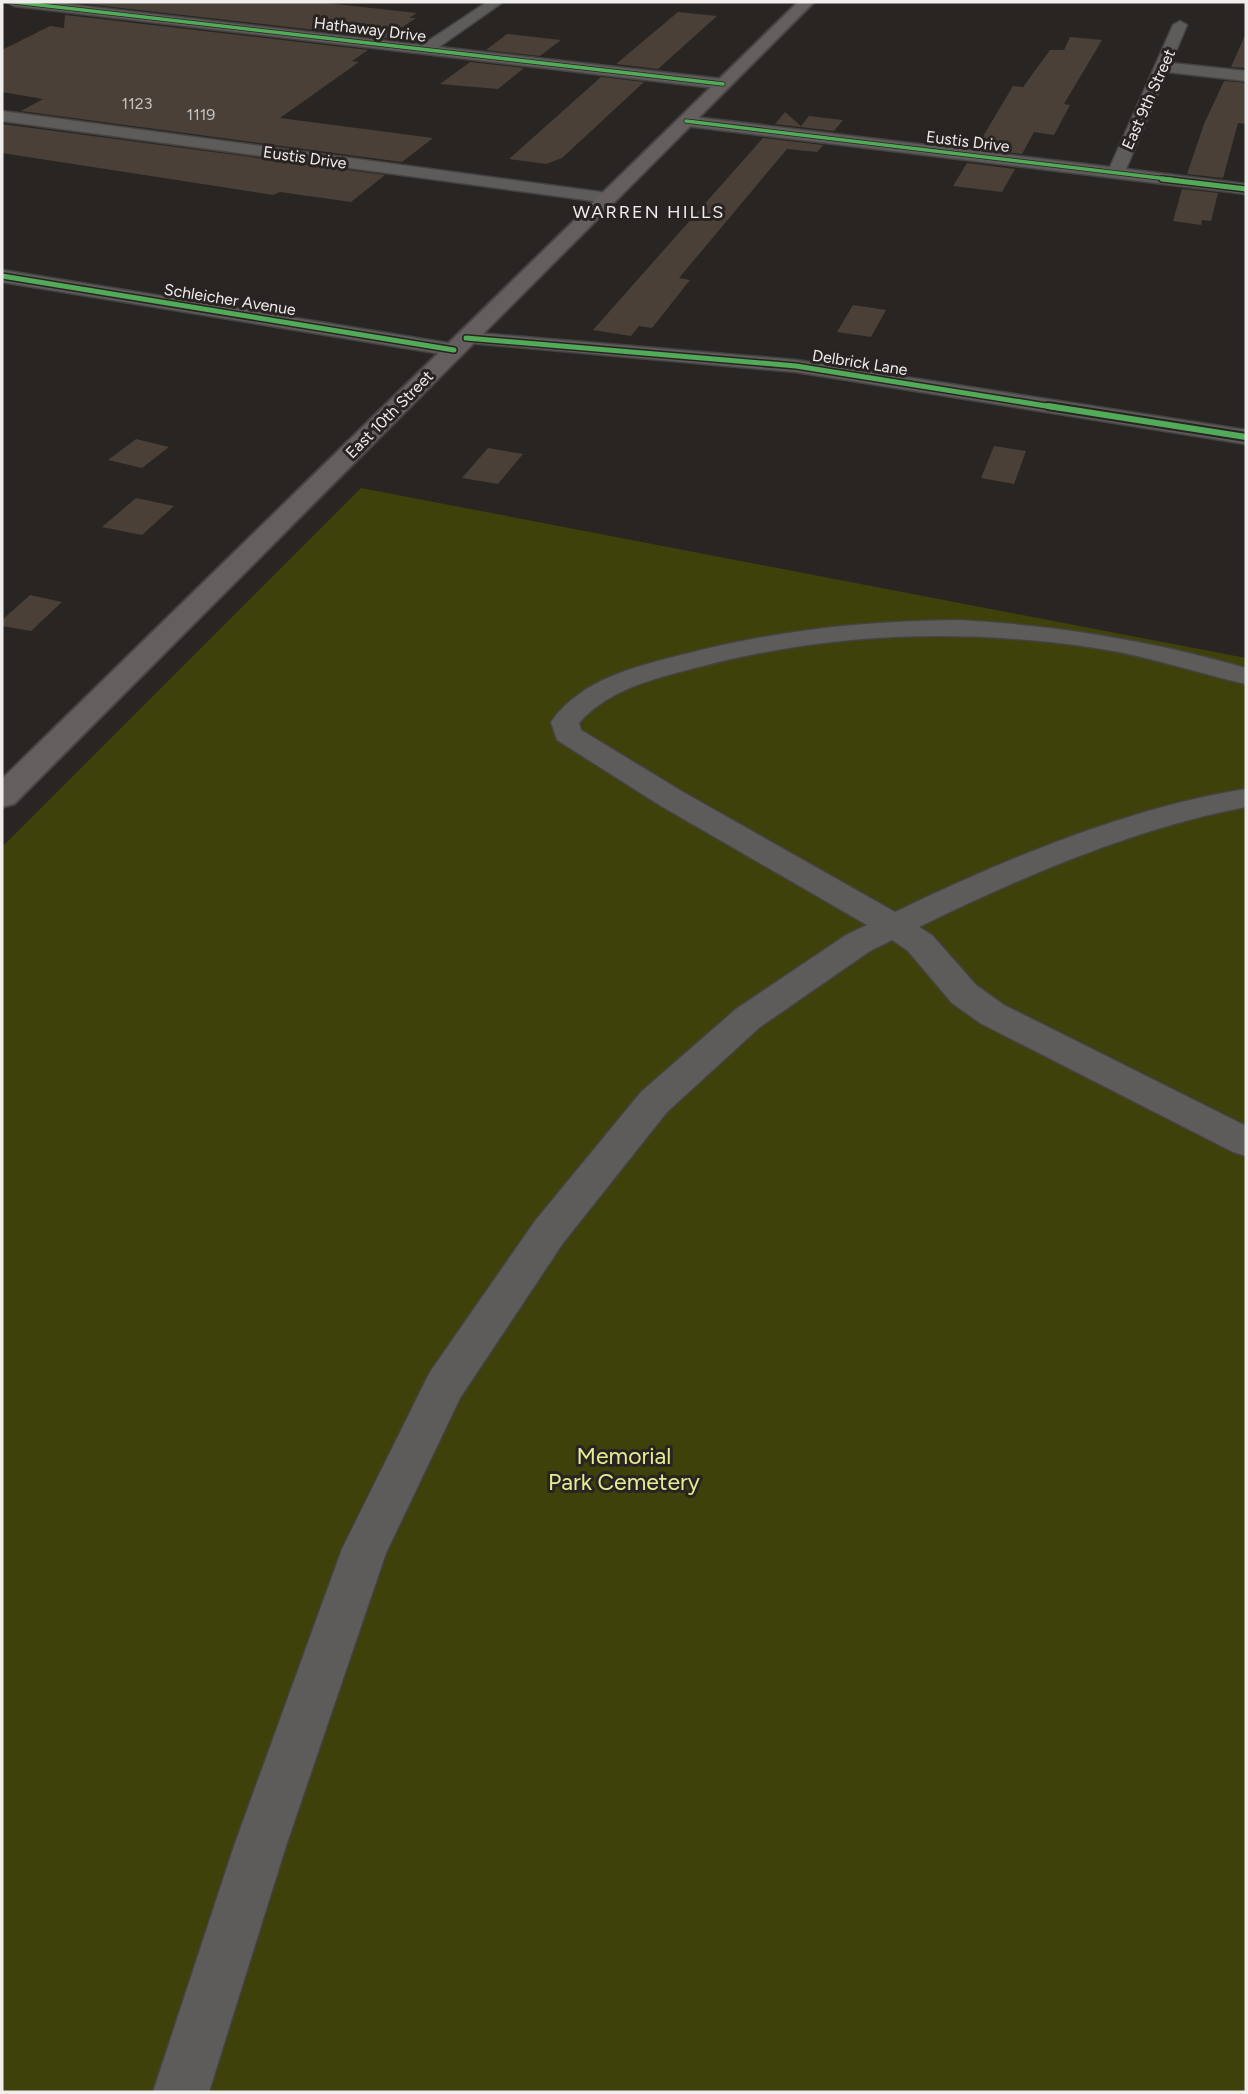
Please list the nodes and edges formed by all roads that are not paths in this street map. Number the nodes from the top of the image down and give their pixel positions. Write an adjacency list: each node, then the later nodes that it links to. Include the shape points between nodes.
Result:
1 (14, 2): 5 (street, Hathaway Drive)
2 (496, 2): 5 (street)
3 (806, 2): 8 (main road, East 10th Street)
4 (1180, 26): 6 (street, East 9th Street)
5 (426, 49): 8 (street, Hathaway Drive)
6 (1161, 66): 7 (street); 11 (street, East 9th Street)
7 (1246, 76)
8 (723, 84): 10 (main road, East 10th Street)
9 (2, 116): 13 (street, Eustis Drive)
10 (686, 121): 11 (street, Eustis Drive); 13 (main road, East 10th Street)
11 (1115, 173): 12 (street, Eustis Drive)
12 (1246, 189)
13 (607, 198): 15 (main road, East 10th Street)
14 (2, 276): 15 (street, Schleicher Avenue)
15 (460, 344): 16 (street, Delbrick Lane, via 796,366); 18 (main road, East 10th Street)
16 (1246, 437)
17 (1246, 676): 20 (street, via 1126,645 1038,632 953,626 869,628 721,651 640,676 588,699 565,722 567,734 660,792)
18 (2, 797)
19 (1246, 798): 20 (street, via 1114,833 966,891)
20 (894, 925): 21 (street, via 920,943 964,993 992,1014); 22 (street, via 858,943 748,1018 654,1102 549,1232 445,1385 365,1549 265,1833)
21 (1246, 1142)
22 (181, 2092)

